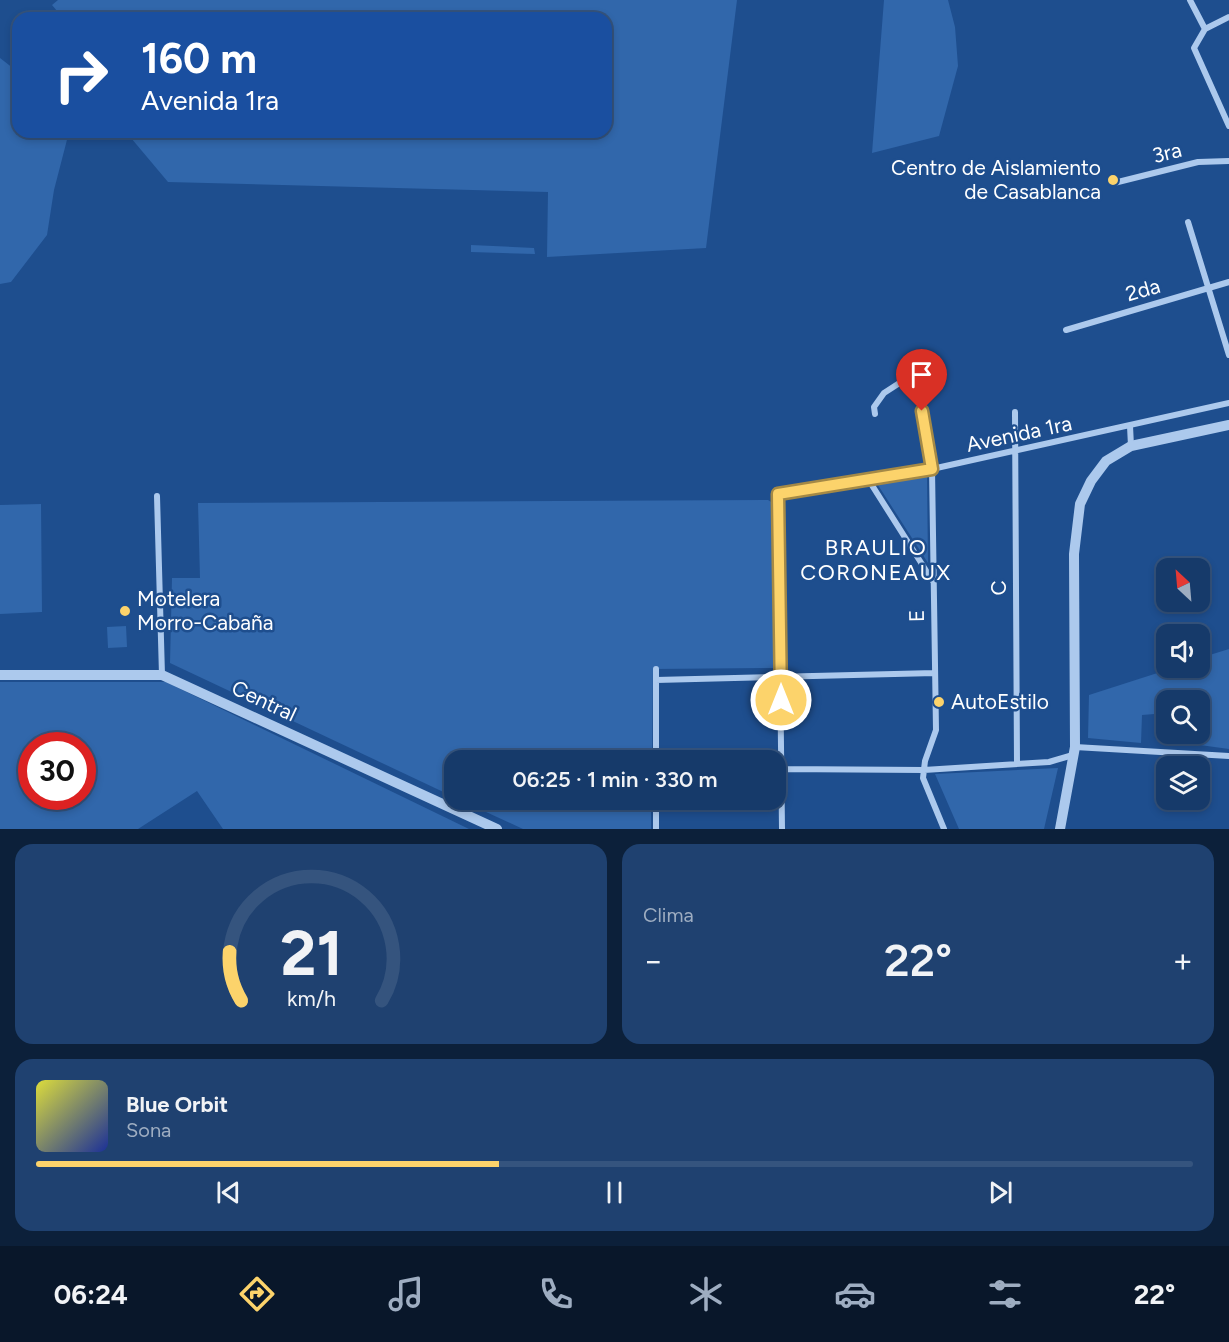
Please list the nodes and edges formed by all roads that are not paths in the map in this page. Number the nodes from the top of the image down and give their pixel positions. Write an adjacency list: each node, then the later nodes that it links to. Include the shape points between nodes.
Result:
1 (1190, 0): 3 (street)
2 (1229, 17): 3 (street)
3 (1205, 29): 4 (street, via 1194,48)
4 (1229, 126)
5 (1229, 161): 6 (street, 3ra, via 1198,162)
6 (1114, 183)
7 (1188, 222): 9 (street)
8 (1229, 282): 9 (street, 2da)
9 (1210, 288): 10 (street, 2da); 11 (street)
10 (1066, 330)
11 (1229, 355)
12 (1229, 404): 16 (street, Avenida 1ra)
13 (1015, 412): 18 (street, C)
14 (875, 414): 19 (street, E, via 874,407 884,393 901,382 919,392)
15 (1229, 425): 17 (street)
16 (1130, 426): 17 (street); 18 (street, Avenida 1ra)
17 (1131, 446): 31 (street, via 1106,461 1080,504 1074,554)
18 (1015, 452): 19 (street, Avenida 1ra); 33 (street, C)
19 (932, 469): 20 (street, Avenida 1ra); 22 (street, E)
20 (868, 479): 22 (street); 27 (street, Avenida 1ra, via 778,494)
21 (157, 496): 26 (street)
22 (933, 582): 24 (street, E)
23 (656, 669): 28 (street)
24 (934, 673): 27 (street); 35 (street, E, via 936,730)
25 (0, 675): 26 (street, Central)
26 (162, 675): 38 (street, Central)
27 (781, 677): 28 (street); 30 (street)
28 (656, 680): 29 (street)
29 (656, 750)
30 (782, 750)
31 (1074, 751): 32 (street); 33 (street, via 1049,762); 42 (street)
32 (1229, 756)
33 (1017, 764): 35 (street)
34 (786, 769): 35 (street)
35 (924, 770): 41 (street, via 923,778)
36 (656, 810): 39 (street)
37 (782, 810): 40 (street)
38 (497, 829)
39 (656, 829)
40 (782, 829)
41 (944, 829)
42 (1060, 829)

